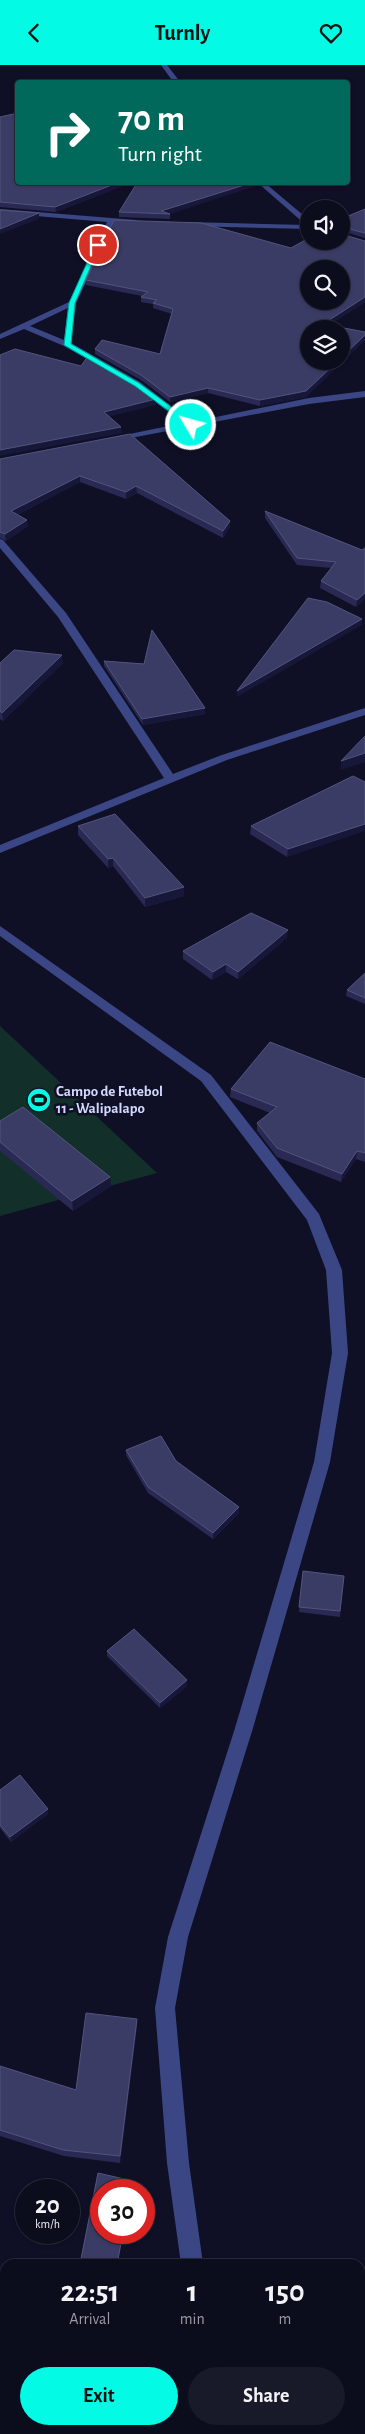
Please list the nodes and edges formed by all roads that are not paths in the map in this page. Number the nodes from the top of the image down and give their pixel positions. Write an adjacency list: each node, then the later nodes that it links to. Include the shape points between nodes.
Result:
1 (164, 65): 2 (street)
2 (176, 80)
3 (263, 185): 6 (street)
4 (0, 211): 5 (street)
5 (42, 215): 7 (street); 8 (street)
6 (300, 218)
7 (8, 221)
8 (111, 221): 9 (street); 12 (street)
9 (140, 222)
10 (179, 224): 11 (street)
11 (300, 226)
12 (72, 303): 13 (street); 15 (street)
13 (24, 326): 14 (street); 15 (street)
14 (0, 337)
15 (68, 345): 17 (street, via 137,384)
16 (365, 394): 17 (street, via 309,401)
17 (191, 425): 18 (street)
18 (99, 443)
19 (0, 542): 21 (street, via 62,615)
20 (365, 711): 21 (street)
21 (171, 780): 22 (street)
22 (0, 849)
23 (0, 930): 24 (street, via 206,1078 314,1218 334,1270 340,1353 322,1462 244,1729 178,1937 165,2008 178,2163)
24 (191, 2259)

